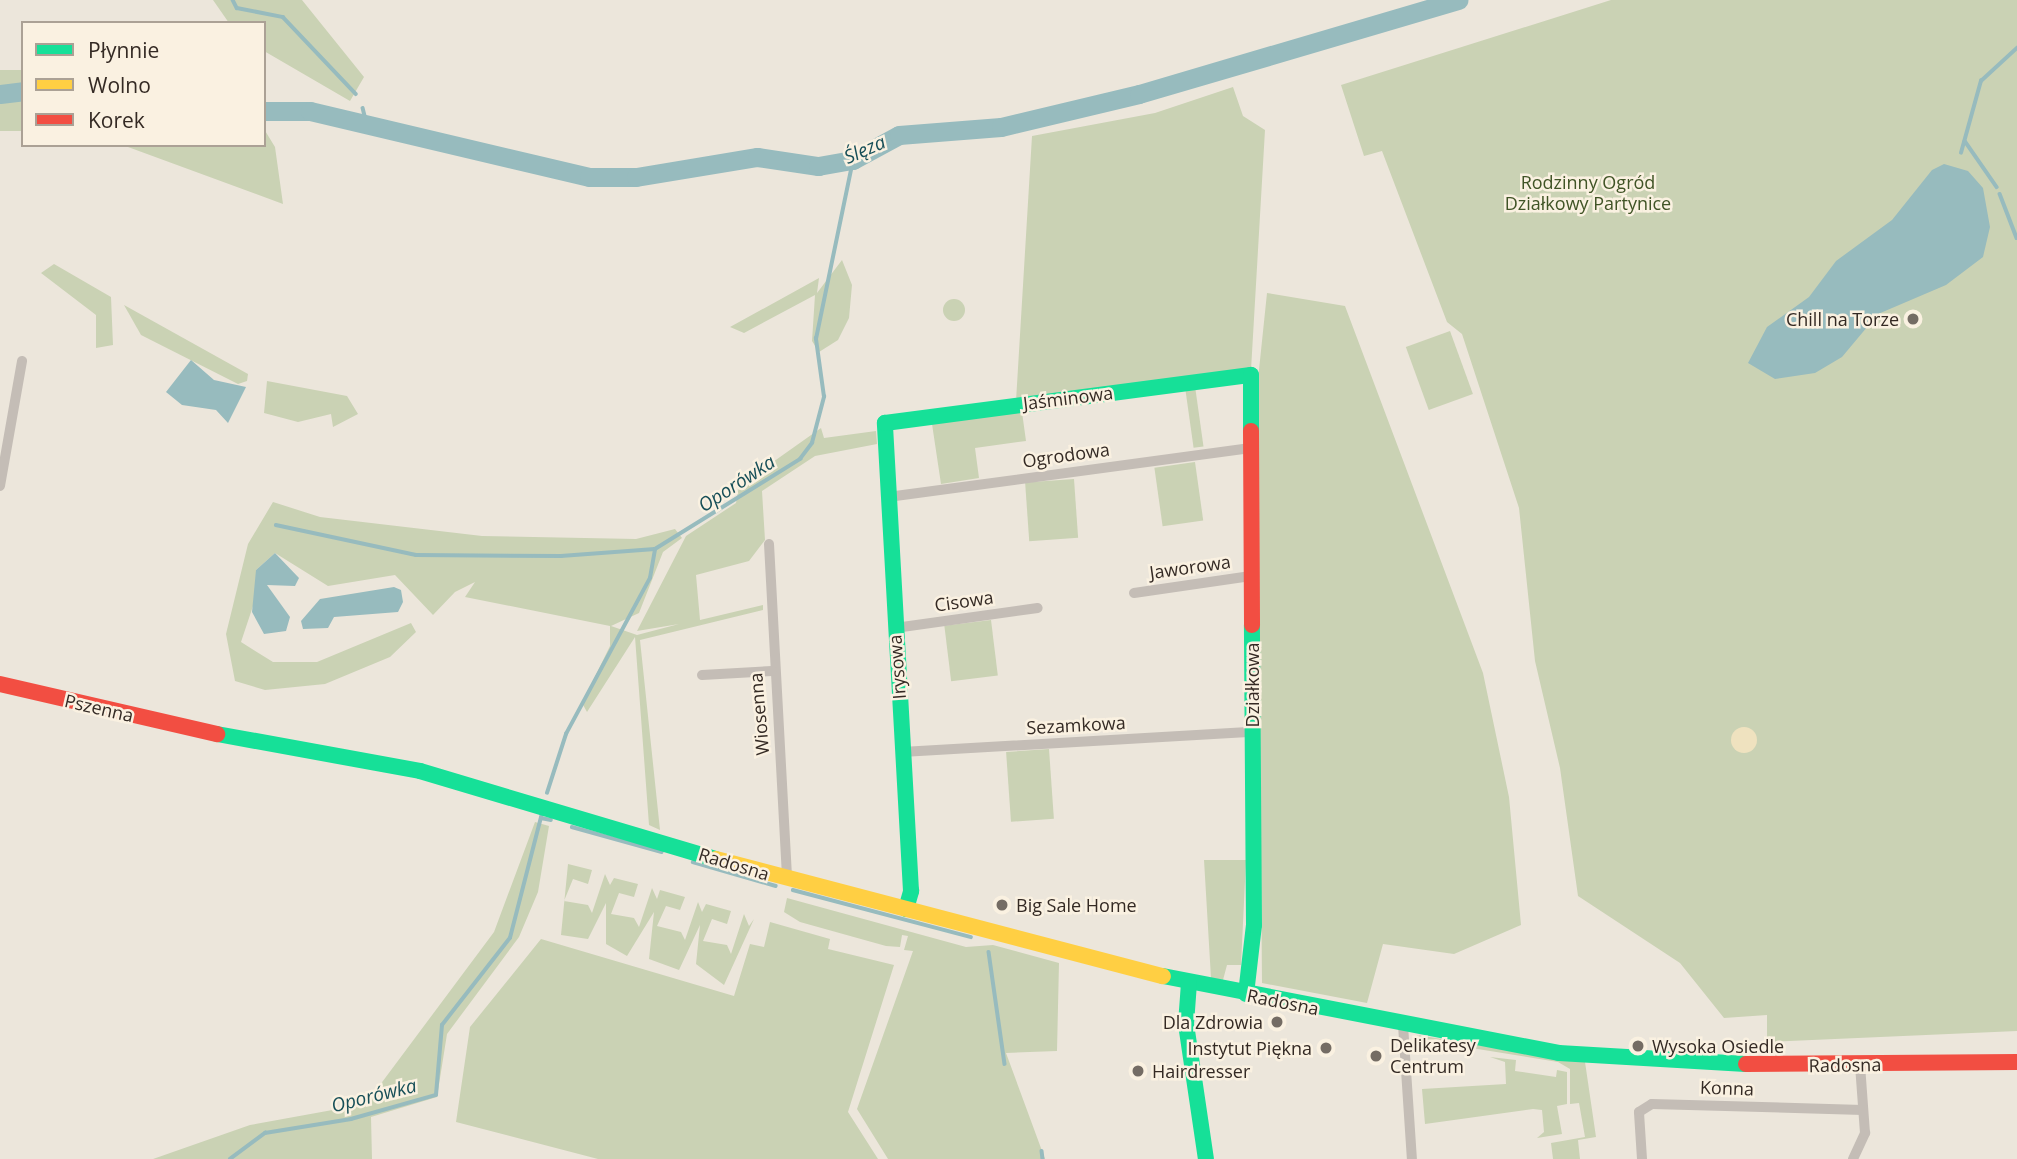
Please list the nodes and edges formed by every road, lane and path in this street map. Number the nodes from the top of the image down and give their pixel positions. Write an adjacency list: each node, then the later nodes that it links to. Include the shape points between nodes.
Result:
1 (22, 361): 5 (street)
2 (1251, 375): 3 (street, Jaśminowa); 4 (street, Działkowa)
3 (885, 423): 6 (street, Irysowa)
4 (1249, 448): 6 (street, Ogrodowa); 8 (street, Działkowa)
5 (0, 486)
6 (888, 497): 11 (street, Irysowa)
7 (769, 544): 12 (street, Wiosenna)
8 (1251, 576): 9 (street, Jaworowa); 15 (street, Działkowa)
9 (1134, 593)
10 (1038, 608): 11 (street, Cisowa)
11 (895, 628): 16 (street, Irysowa)
12 (772, 671): 13 (street); 18 (street, Wiosenna)
13 (702, 675)
14 (0, 684): 17 (street, Pszenna, via 198,731 420,771)
15 (1252, 732): 16 (street, Sezamkowa); 21 (street, Działkowa, via 1254,925)
16 (902, 752): 19 (street, Irysowa, via 911,891)
17 (569, 813): 18 (street, Radosna)
18 (787, 879): 19 (street, Radosna)
19 (906, 909): 20 (street, Radosna)
20 (1189, 983): 21 (street, Radosna); 26 (street, via 1186,1024)
21 (1246, 994): 22 (street, Radosna)
22 (1403, 1025): 24 (street, Radosna, via 1587,1056); 27 (street)
23 (2017, 1062): 24 (street, Radosna)
24 (1860, 1065): 25 (street)
25 (1863, 1110): 28 (street, Konna, via 1651,1104 1639,1112); 29 (street, via 1865,1133)
26 (1206, 1159)
27 (1412, 1159)
28 (1642, 1159)
29 (1853, 1159)

